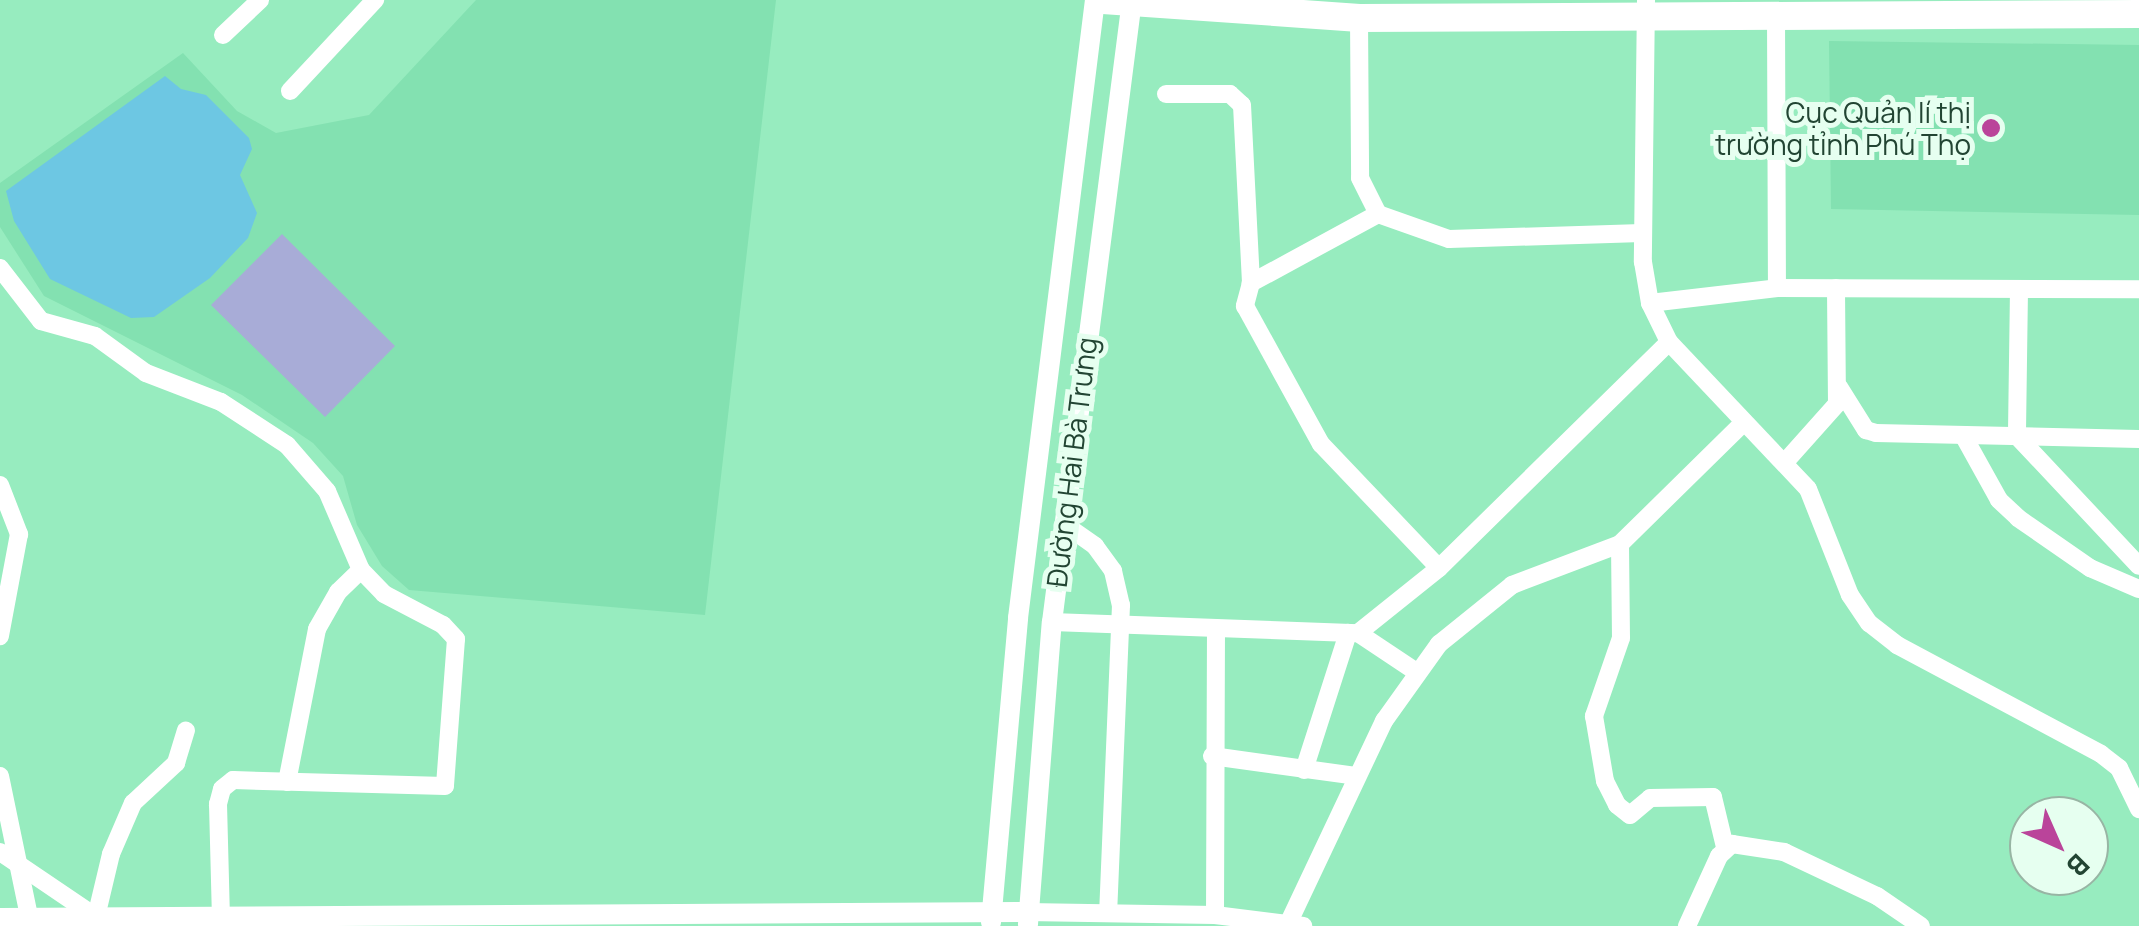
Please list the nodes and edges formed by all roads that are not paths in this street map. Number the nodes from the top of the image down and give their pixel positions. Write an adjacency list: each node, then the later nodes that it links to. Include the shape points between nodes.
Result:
1 (260, 0): 10 (street)
2 (375, 0): 11 (street)
3 (1095, 0): 57 (street, Đường Hai Bà Trưng, via 1018,618)
4 (1103, 0): 5 (main road)
5 (1132, 2): 9 (main road); 30 (street, Đường Hai Bà Trưng)
6 (1646, 7): 7 (main road); 9 (main road); 14 (street)
7 (1776, 14): 8 (main road); 17 (street)
8 (2139, 14)
9 (1359, 18): 13 (street, via 1360,178)
10 (224, 36)
11 (290, 91)
12 (1166, 94): 16 (street, via 1230,94 1242,105)
13 (1378, 214): 14 (street, via 1449,239); 16 (street)
14 (1642, 233): 21 (street)
15 (0, 268): 34 (street, via 42,321 95,336 146,372 220,402 287,445 327,491)
16 (1251, 283): 33 (street, via 1246,306 1321,444)
17 (1776, 288): 18 (street); 21 (street)
18 (1836, 288): 19 (street); 23 (street)
19 (2019, 289): 20 (street); 26 (street)
20 (2139, 290)
21 (1650, 303): 22 (street)
22 (1669, 342): 24 (street); 33 (street)
23 (1839, 387): 25 (street, via 1866,430); 28 (street, via 1828,417)
24 (1744, 422): 28 (street); 31 (street)
25 (1963, 435): 26 (street); 35 (street, via 1999,500 2018,518 2090,568)
26 (2017, 436): 27 (street); 32 (street)
27 (2139, 439)
28 (1786, 461): 48 (street, via 1808,489 1850,594 1869,623 1897,645 2102,754 2118,768)
29 (0, 485): 40 (street, via 19,534)
30 (1064, 524): 36 (street, Đường Hai Bà Trưng); 38 (street, via 1095,546 1113,571)
31 (1620, 544): 41 (street, via 1512,585 1477,608); 49 (street, via 1621,638 1594,716 1605,781 1630,815 1650,798 1714,796)
32 (2139, 566)
33 (1439, 568): 39 (street)
34 (361, 570): 47 (street, via 326,611 312,645); 47 (street, via 384,594 444,625 456,639 445,786)
35 (2139, 589)
36 (1052, 622): 38 (street); 58 (street, Đường Hai Bà Trưng)
37 (1216, 628): 38 (street); 39 (street); 43 (street)
38 (1119, 629): 52 (street)
39 (1353, 633): 41 (street); 44 (street)
40 (0, 636)
41 (1415, 671): 46 (street)
42 (186, 730): 55 (street, via 176,763 133,803 111,854)
43 (1212, 756): 44 (street); 53 (street)
44 (1304, 770): 46 (street)
45 (0, 776): 51 (street)
46 (1356, 776): 61 (street)
47 (287, 782): 54 (street, via 233,780 222,788)
48 (2139, 808)
49 (1724, 847): 62 (street); 63 (street, via 1784,852 1877,896)
50 (0, 852): 51 (street)
51 (18, 863): 55 (street); 60 (street)
52 (1108, 911): 53 (street); 58 (street)
53 (1215, 915): 61 (street)
54 (221, 916): 55 (street); 59 (street)
55 (96, 917): 60 (street)
56 (0, 918): 60 (street)
57 (991, 919): 58 (street); 59 (street)
58 (1027, 919)
59 (396, 921)
60 (32, 922)
61 (1295, 925)
62 (1688, 926)
63 (1921, 926)

